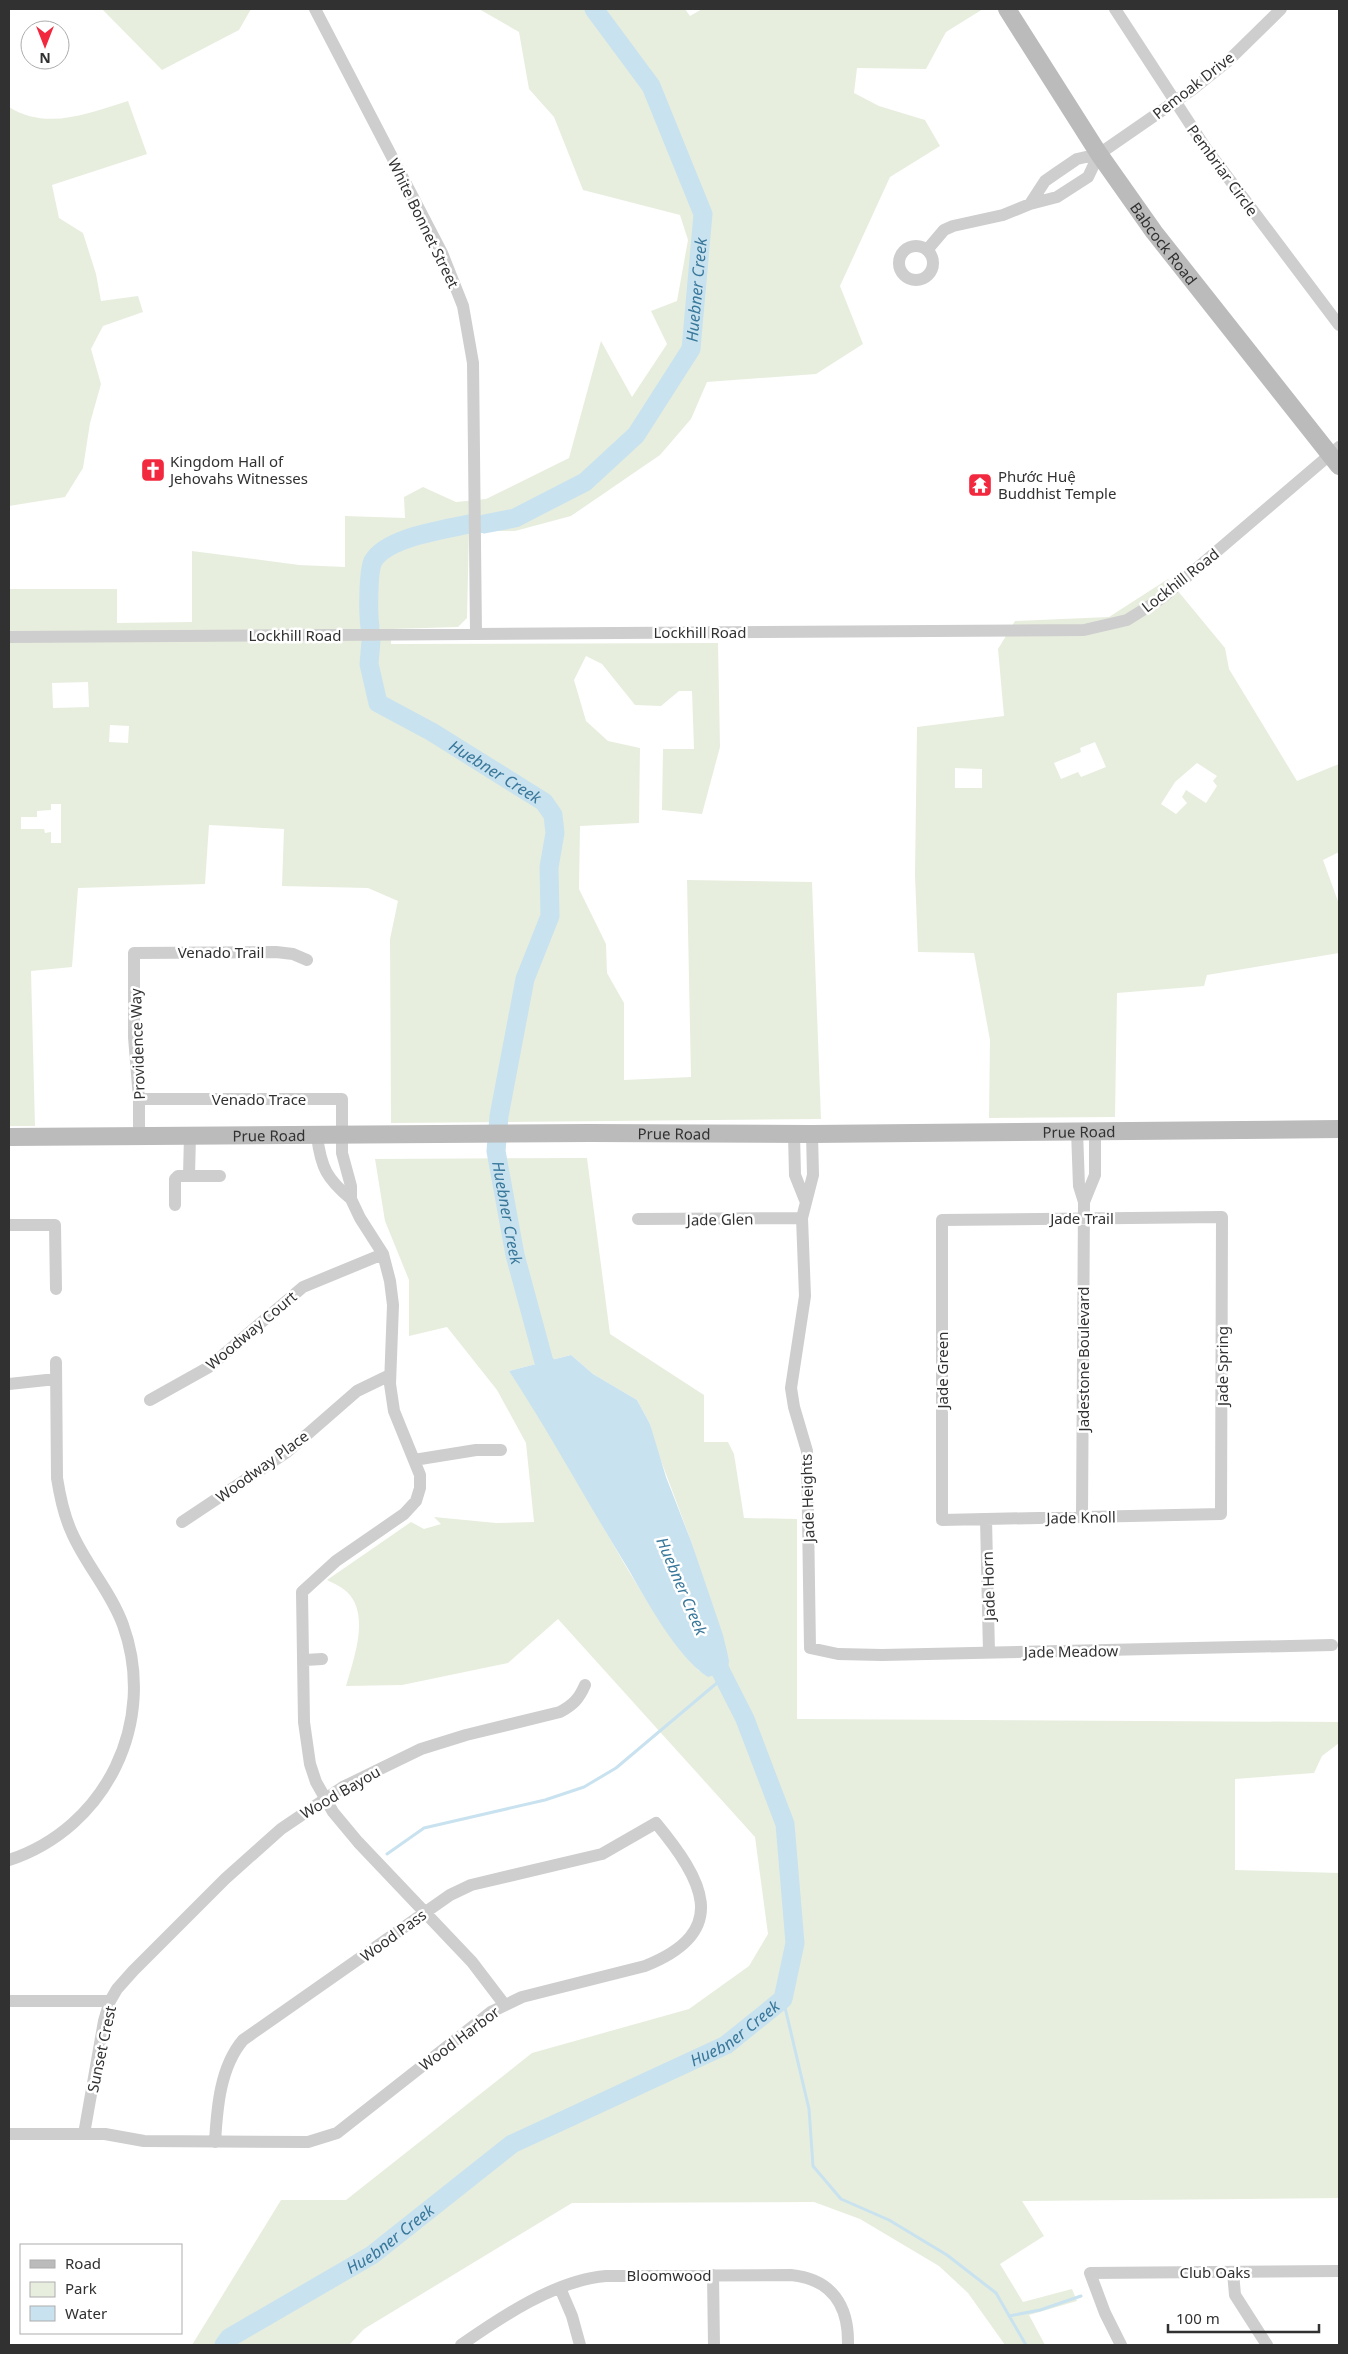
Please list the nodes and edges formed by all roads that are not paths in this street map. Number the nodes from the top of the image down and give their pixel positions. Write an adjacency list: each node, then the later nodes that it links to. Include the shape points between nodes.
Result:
1 (315, 9): 13 (street, White Bonnet Street, via 442,253 463,306 474,363)
2 (1007, 9): 6 (main road, Babcock Road)
3 (1115, 9): 5 (street, Pembriar Circle)
4 (1281, 9): 5 (street, Pemoak Drive, via 1228,61)
5 (1175, 102): 6 (street, Pemoak Drive); 11 (street, Pembriar Circle, via 1238,194)
6 (1099, 154): 7 (street, via 1077,159); 8 (street, via 1088,177); 12 (main road, Babcock Road, via 1189,278)
7 (1055, 174): 8 (street); 9 (street, via 1045,181)
8 (1066, 191): 9 (street, via 1057,197)
9 (1030, 204): 10 (street, via 1003,215 944,230)
10 (927, 250)
11 (1339, 325)
12 (1336, 456): 13 (street, Lockhill Road, via 1162,598 1127,620 1103,627 1060,631)
13 (476, 633): 14 (street, Lockhill Road)
14 (9, 637)
15 (134, 953): 16 (street, Venado Trail, via 276,952); 17 (street, Providence Way, via 134,1037)
16 (307, 960)
17 (139, 1099): 23 (street, Providence Way); 27 (street, Venado Trace, via 342,1099)
18 (1339, 1129): 20 (main road, Prue Road)
19 (1077, 1131): 20 (main road, Prue Road); 22 (main road, Prue Road); 28 (street, Jadestone Boulevard)
20 (1095, 1131): 29 (street, Jadestone Boulevard)
21 (794, 1134): 22 (main road, Prue Road); 27 (main road, Prue Road); 31 (street, Jade Heights)
22 (812, 1134): 32 (street, Jade Heights)
23 (139, 1136): 24 (main road, Prue Road); 26 (main road, Prue Road)
24 (190, 1136): 25 (main road, Prue Road); 34 (street)
25 (318, 1136): 27 (main road, Prue Road); 33 (street, via 319,1154)
26 (9, 1137)
27 (342, 1137): 30 (street)
28 (1078, 1167): 29 (street); 38 (street, Jadestone Boulevard)
29 (1095, 1167): 38 (street, Jadestone Boulevard, via 1092,1185)
30 (345, 1168): 33 (street); 36 (street)
31 (795, 1168): 32 (street); 37 (street, Jade Heights, via 798,1186)
32 (813, 1168): 37 (street, Jade Heights, via 811,1187)
33 (327, 1173): 36 (street, via 329,1180)
34 (190, 1176): 35 (street); 39 (street, via 174,1179)
35 (220, 1176)
36 (351, 1199): 46 (street)
37 (805, 1200): 41 (street, Jade Heights)
38 (1084, 1202): 42 (street, Jadestone Boulevard)
39 (174, 1205)
40 (1222, 1217): 42 (street, Jade Trail); 55 (street, Jade Spring)
41 (802, 1218): 43 (street, Jade Glen); 61 (street, Jade Heights, via 805,1296 791,1388 807,1451)
42 (1084, 1218): 44 (street, Jade Trail); 56 (street, Jadestone Boulevard)
43 (638, 1220)
44 (942, 1220): 58 (street, Jade Green)
45 (9, 1225): 47 (street, via 55,1225)
46 (383, 1254): 49 (street, via 393,1305); 52 (street, Woodway Court, via 303,1287 209,1367)
47 (56, 1289)
48 (56, 1362): 50 (street)
49 (390, 1375): 54 (street, via 394,1411); 59 (street, Woodway Place, via 357,1391 287,1452)
50 (56, 1379): 51 (street); 68 (street, via 60,1497 72,1534 123,1624 133,1661 133,1717 123,1753 106,1786 82,1816 53,1839)
51 (9, 1384)
52 (150, 1400)
53 (501, 1450): 54 (street, via 476,1450)
54 (414, 1460): 64 (street, via 420,1475 416,1501 404,1514 336,1561 302,1592)
55 (1221, 1514): 56 (street, Jade Knoll)
56 (1082, 1517): 57 (street, Jade Knoll)
57 (986, 1519): 58 (street, Jade Knoll); 62 (street, Jade Horn)
58 (942, 1520)
59 (182, 1522)
60 (1332, 1645): 62 (street, Jade Meadow)
61 (810, 1648): 62 (street, Jade Meadow, via 838,1654)
62 (989, 1653)
63 (322, 1659): 64 (street)
64 (305, 1660): 66 (street, via 304,1722 310,1764)
65 (585, 1685): 66 (street, Wood Bayou, via 572,1706 560,1712 466,1735 421,1750)
66 (325, 1799): 69 (street, via 358,1842); 70 (street, Wood Bayou, via 280,1829)
67 (656, 1823): 69 (street, Wood Pass, via 602,1854 471,1886 450,1895); 73 (street, Wood Harbor, via 693,1872 701,1918 693,1936 669,1955 645,1966)
68 (9, 1860)
69 (426, 1912): 73 (street, via 487,1979); 76 (street, Wood Pass, via 243,2040 227,2068)
70 (133, 1971): 72 (street, Sunset Crest)
71 (9, 2001): 72 (street)
72 (110, 2002): 75 (street, Sunset Crest)
73 (504, 2004): 76 (street, Wood Harbor, via 336,2133 308,2142)
74 (9, 2134): 75 (street, Wood Harbor)
75 (84, 2134): 76 (street, Wood Harbor, via 106,2134 144,2141)
76 (215, 2142)
77 (1339, 2271): 78 (street, Club Oaks)
78 (1233, 2272): 85 (street, Club Oaks, via 1090,2273); 86 (street, via 1235,2295)
79 (713, 2275): 80 (street, Bloomwood, via 606,2276 582,2279); 83 (street); 84 (street, Bloomwood, via 791,2275 820,2282 844,2309)
80 (560, 2288): 81 (street, Bloomwood); 82 (street)
81 (461, 2345)
82 (580, 2345)
83 (714, 2345)
84 (848, 2345)
85 (1121, 2345)
86 (1267, 2345)

